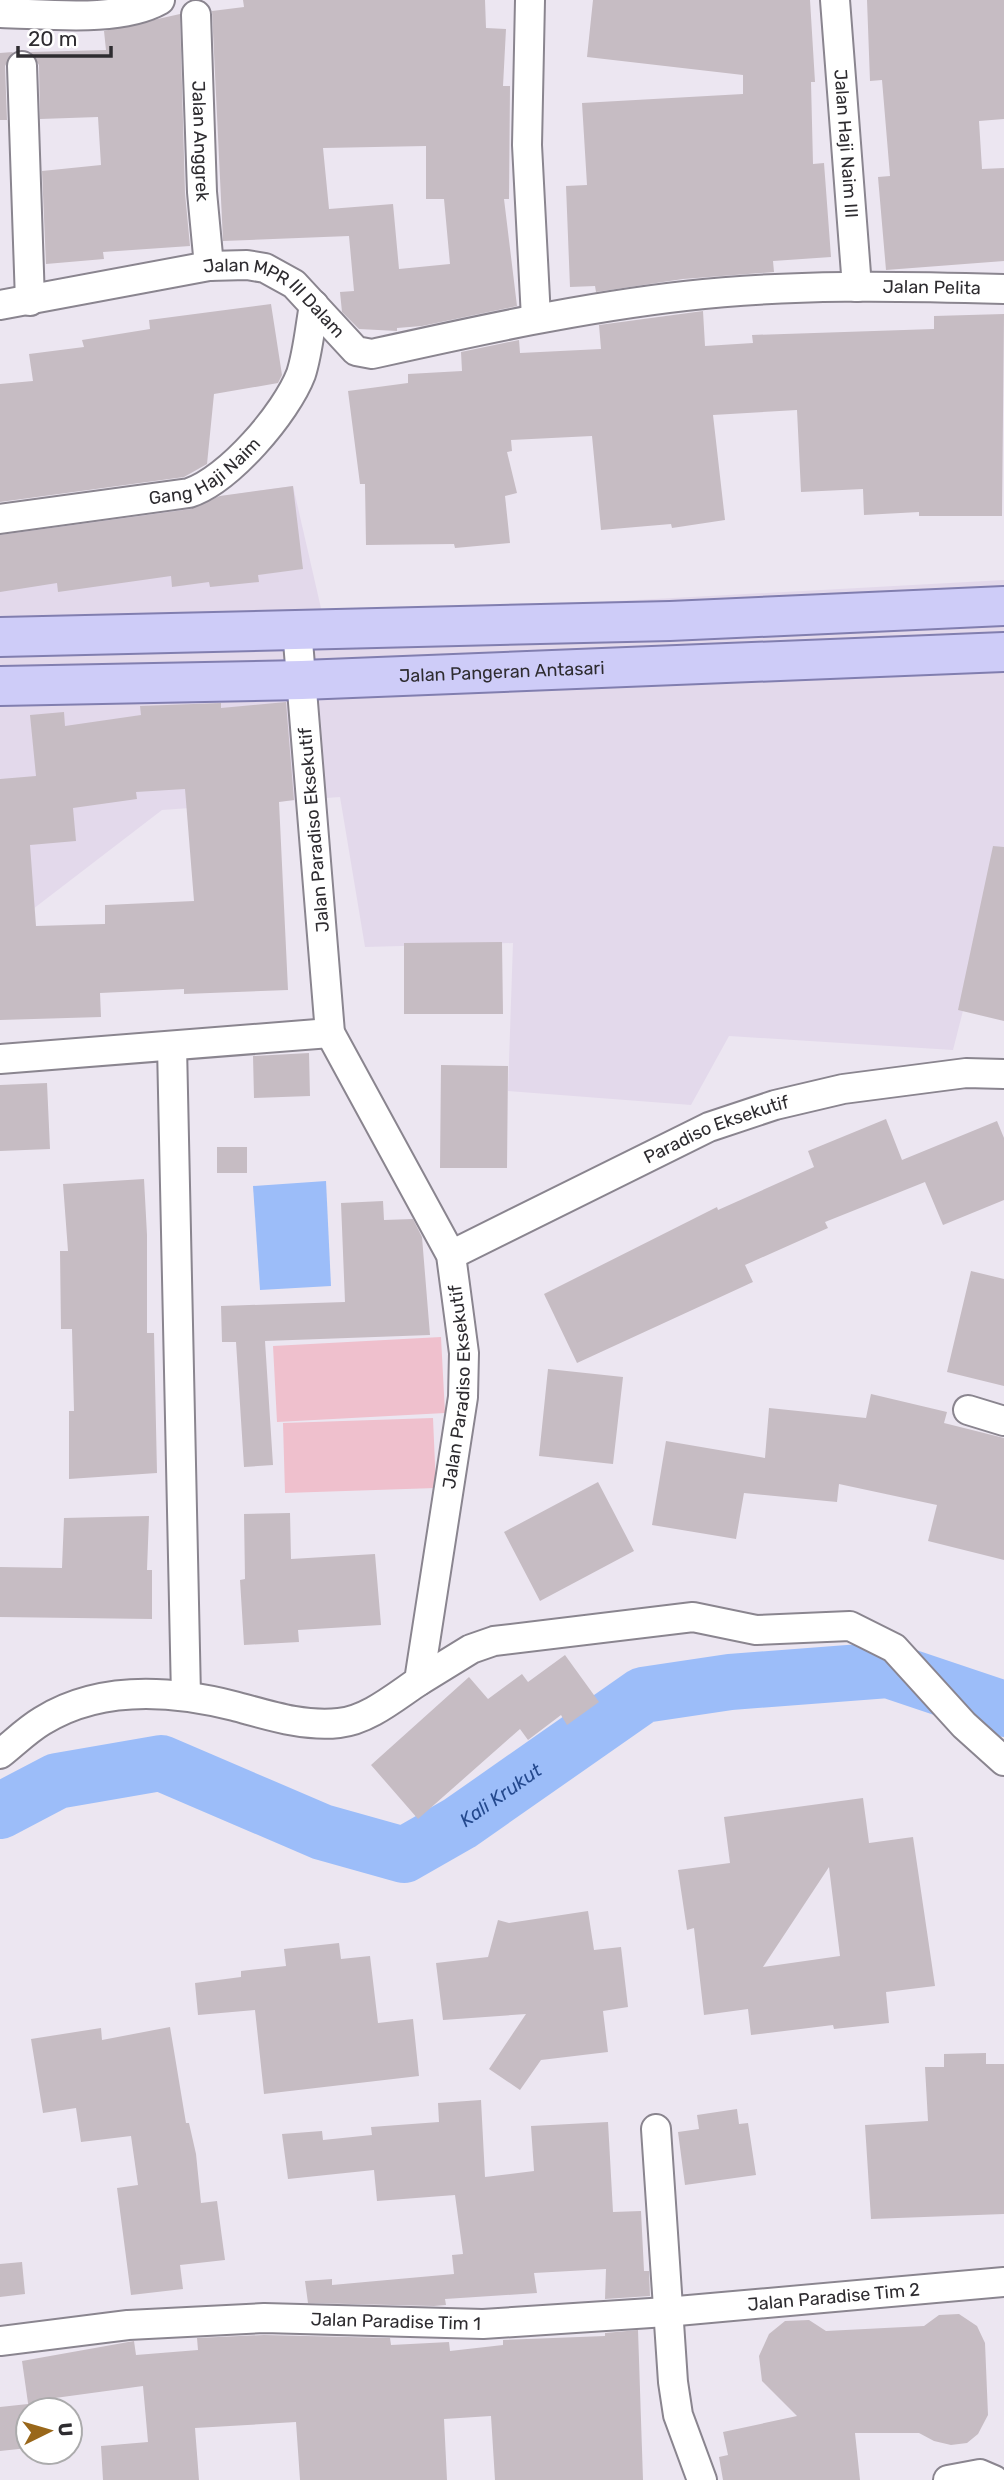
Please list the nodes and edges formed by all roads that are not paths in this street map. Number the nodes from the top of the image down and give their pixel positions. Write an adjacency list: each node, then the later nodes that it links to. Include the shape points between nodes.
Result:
1 (160, 0): 4 (street, via 119,13)
2 (530, 0): 13 (street, via 527,145)
3 (835, 0): 8 (street, Jalan Haji Naim III)
4 (0, 13)
5 (196, 15): 7 (street, Jalan Anggrek)
6 (22, 66): 10 (street)
7 (209, 266): 10 (street, Jalan MPR III Dalam); 11 (street, Jalan MPR III Dalam, via 265,268 294,284)
8 (857, 287): 9 (street, Jalan Pelita); 13 (street, Jalan MPR III Dalam, via 689,295)
9 (1004, 289)
10 (30, 301): 12 (street, Jalan MPR III Dalam)
11 (314, 304): 13 (street, Jalan MPR III Dalam, via 356,351 372,354); 14 (street, Gang Haji Naim, via 302,371 293,393 278,416 214,482 189,493)
12 (0, 305)
13 (536, 318)
14 (0, 519)
15 (1004, 606): 16 (main road, via 670,621)
16 (297, 629): 17 (main road); 19 (street, Jalan Paradiso Eksekutif)
17 (0, 637)
18 (1004, 652): 19 (main road, Jalan Pangeran Antasari)
19 (302, 680): 20 (main road, Jalan Pangeran Antasari); 21 (street, Jalan Paradiso Eksekutif)
20 (0, 685)
21 (330, 1033): 22 (street); 25 (street, Jalan Paradiso Eksekutif)
22 (172, 1045): 23 (street); 29 (street)
23 (0, 1059)
24 (1004, 1074): 25 (street, Paradiso Eksekutif, via 966,1073 843,1089 775,1105 709,1127)
25 (451, 1255): 28 (street, Jalan Paradiso Eksekutif, via 464,1353 463,1397)
26 (968, 1410): 27 (street)
27 (1004, 1421)
28 (419, 1681): 29 (street, via 367,1714 341,1723 282,1719); 31 (street, via 471,1649 494,1641 693,1617 756,1630 850,1626 894,1648 964,1725)
29 (186, 1696): 30 (street, via 102,1697 42,1721)
30 (0, 1754)
31 (1004, 1761)
32 (656, 2129): 34 (street)
33 (1004, 2282): 34 (street, Jalan Paradise Tim 2)
34 (666, 2312): 35 (street, Jalan Paradise Tim 1, via 483,2324 286,2318); 36 (street, via 678,2415)
35 (1, 2332)
36 (702, 2480)
37 (948, 2480): 38 (street, via 980,2474)
38 (994, 2480)

